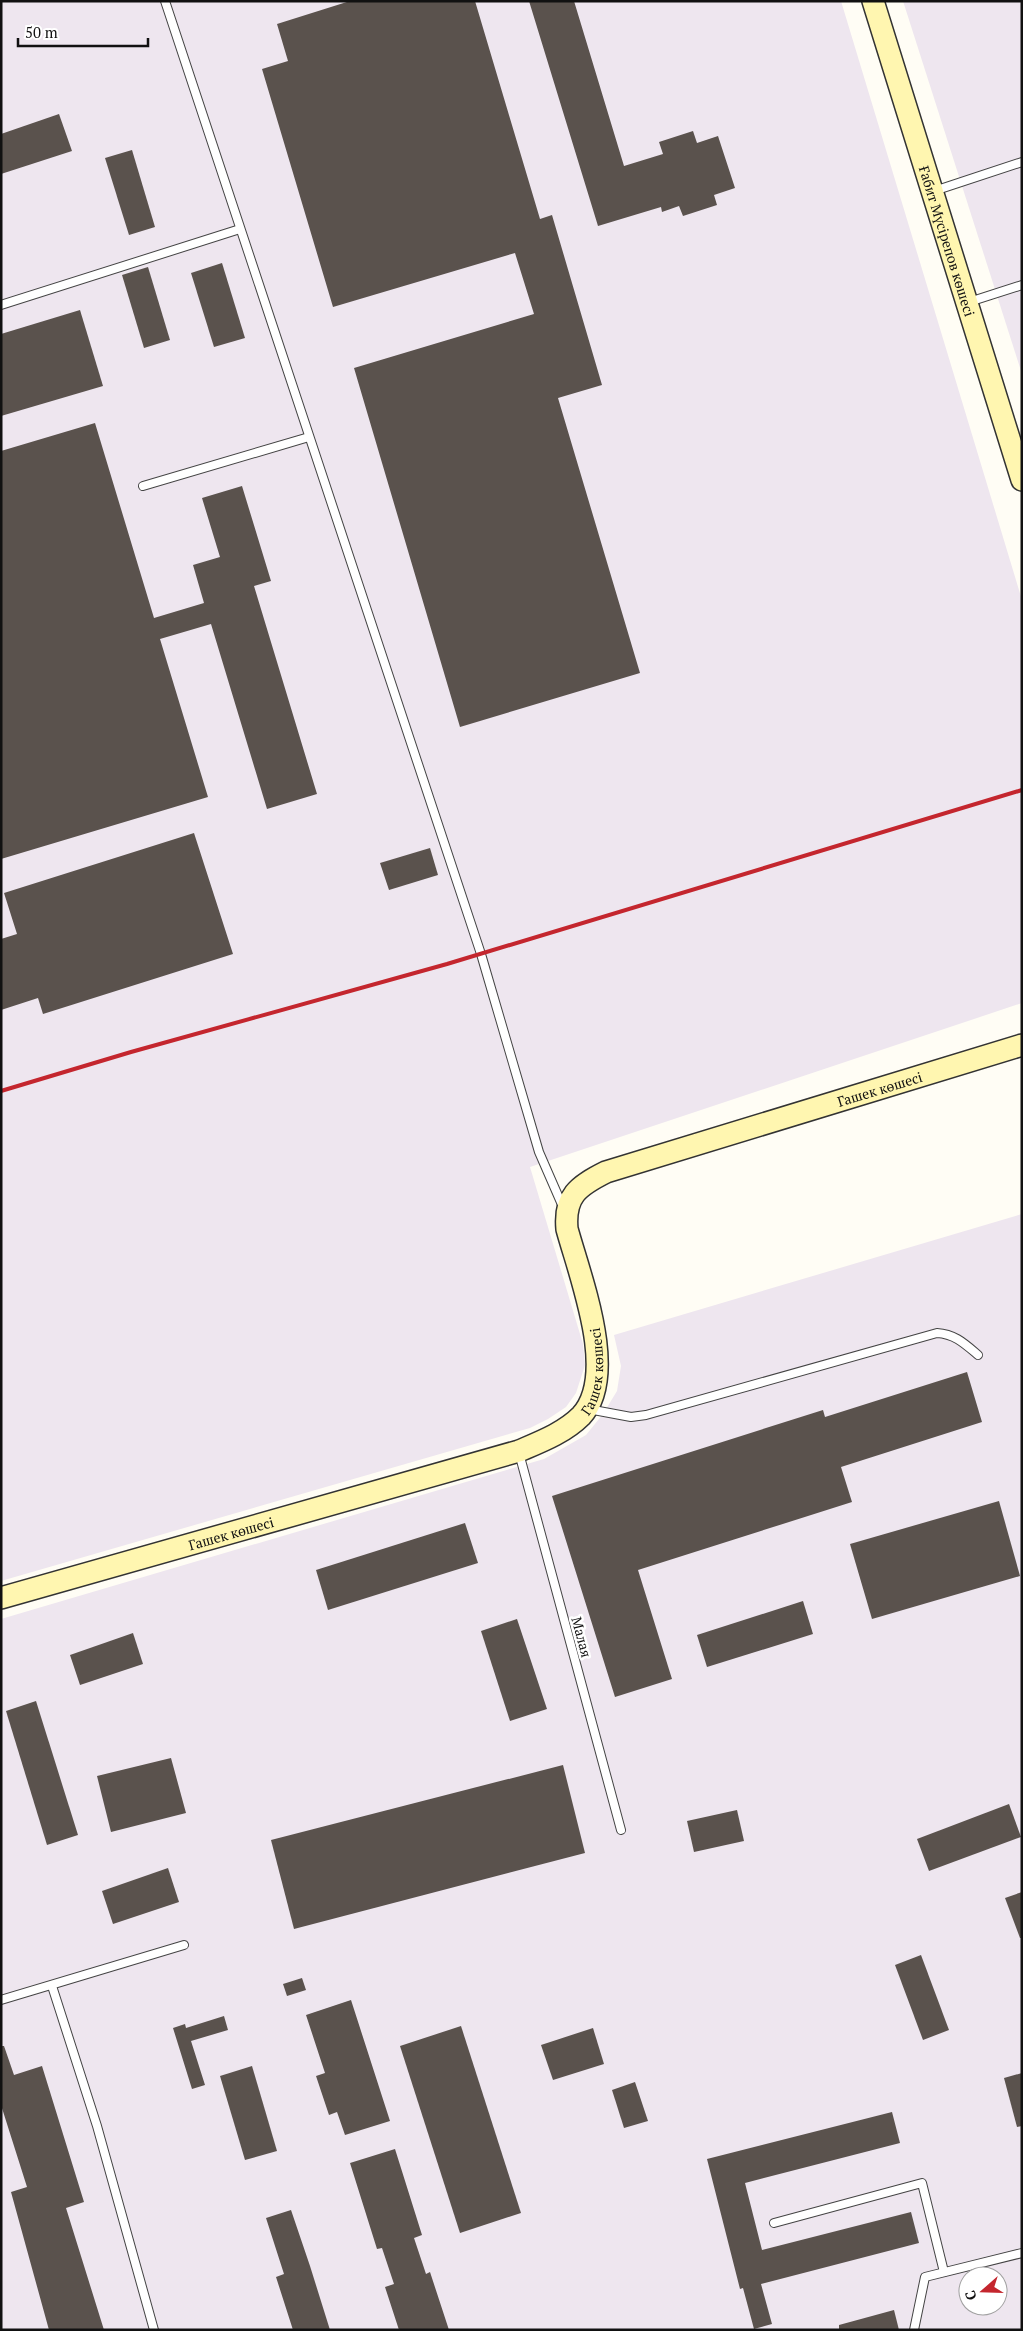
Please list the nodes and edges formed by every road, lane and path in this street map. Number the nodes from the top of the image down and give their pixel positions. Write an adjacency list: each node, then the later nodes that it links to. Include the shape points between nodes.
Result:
1 (165, 1): 5 (lane)
2 (874, 1): 4 (street, Ғабит Мүсірепов көшесі)
3 (1022, 162): 4 (lane)
4 (932, 191): 7 (street, Ғабит Мүсірепов көшесі)
5 (240, 229): 8 (lane); 9 (lane)
6 (1022, 285): 7 (lane)
7 (967, 303): 10 (street, Ғабит Мүсірепов көшесі)
8 (1, 305)
9 (309, 437): 11 (lane); 13 (lane, via 481,954 539,1152)
10 (1020, 471)
11 (143, 486)
12 (1022, 1045): 13 (street, Гашек көшесі, via 606,1172 585,1183)
13 (565, 1211): 15 (street, Гашек көшесі, via 598,1344 596,1385)
14 (978, 1355): 15 (lane, via 949,1334 937,1333 646,1416 631,1417)
15 (586, 1408): 16 (street, Гашек көшесі, via 565,1428)
16 (519, 1451): 17 (street, Гашек көшесі); 18 (lane, Малая)
17 (1, 1598)
18 (621, 1830)
19 (184, 1945): 20 (lane)
20 (52, 1986): 21 (lane); 25 (lane, via 98,2126)
21 (1, 2000)
22 (774, 2224): 24 (lane, via 922,2183)
23 (1022, 2253): 24 (lane)
24 (944, 2272): 26 (lane, via 925,2277)
25 (154, 2330)
26 (914, 2330)

